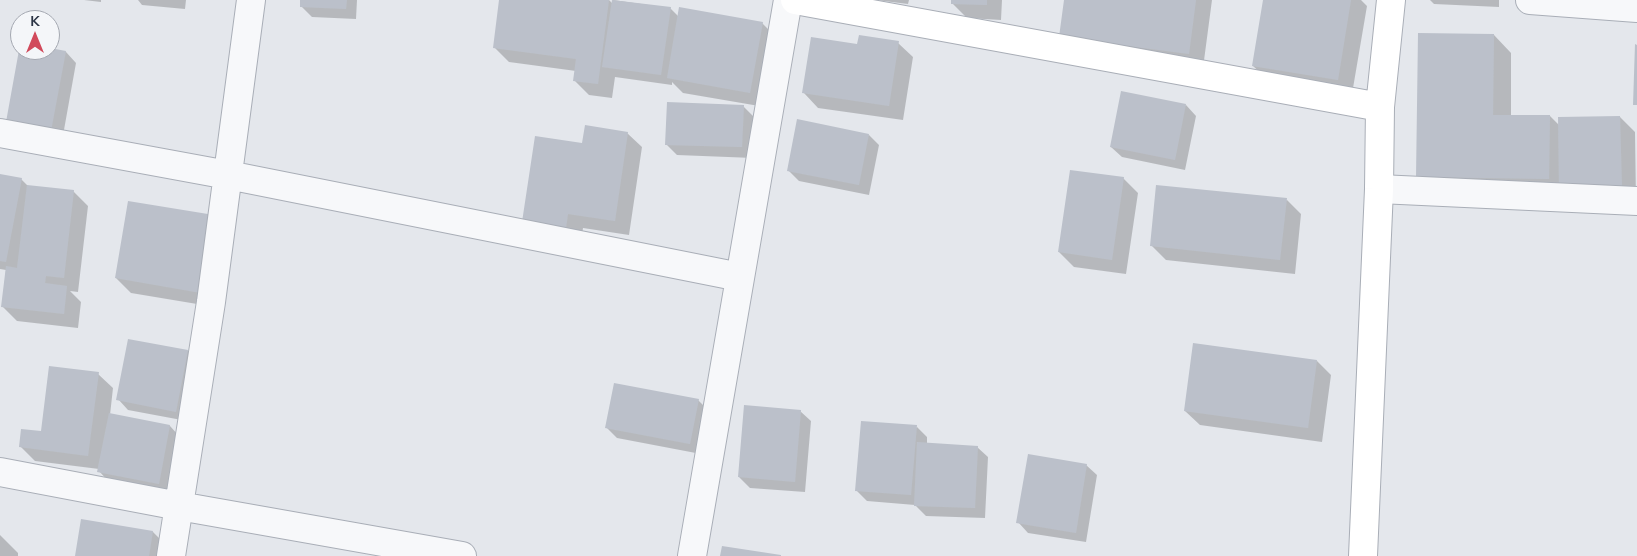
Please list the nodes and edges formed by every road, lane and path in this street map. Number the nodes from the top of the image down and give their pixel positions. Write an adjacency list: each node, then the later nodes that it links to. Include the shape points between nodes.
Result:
1 (251, 0): 9 (street)
2 (788, 0): 12 (street)
3 (795, 0): 7 (street)
4 (1391, 0): 7 (street)
5 (1530, 0): 6 (street)
6 (1637, 8)
7 (1380, 107): 10 (street)
8 (0, 133): 9 (street)
9 (228, 175): 12 (street); 14 (street, via 212,302)
10 (1379, 189): 11 (street); 18 (street)
11 (1637, 201)
12 (740, 277): 17 (street)
13 (0, 472): 14 (street)
14 (179, 506): 15 (street); 16 (street)
15 (171, 556)
16 (462, 556)
17 (692, 556)
18 (1363, 556)

